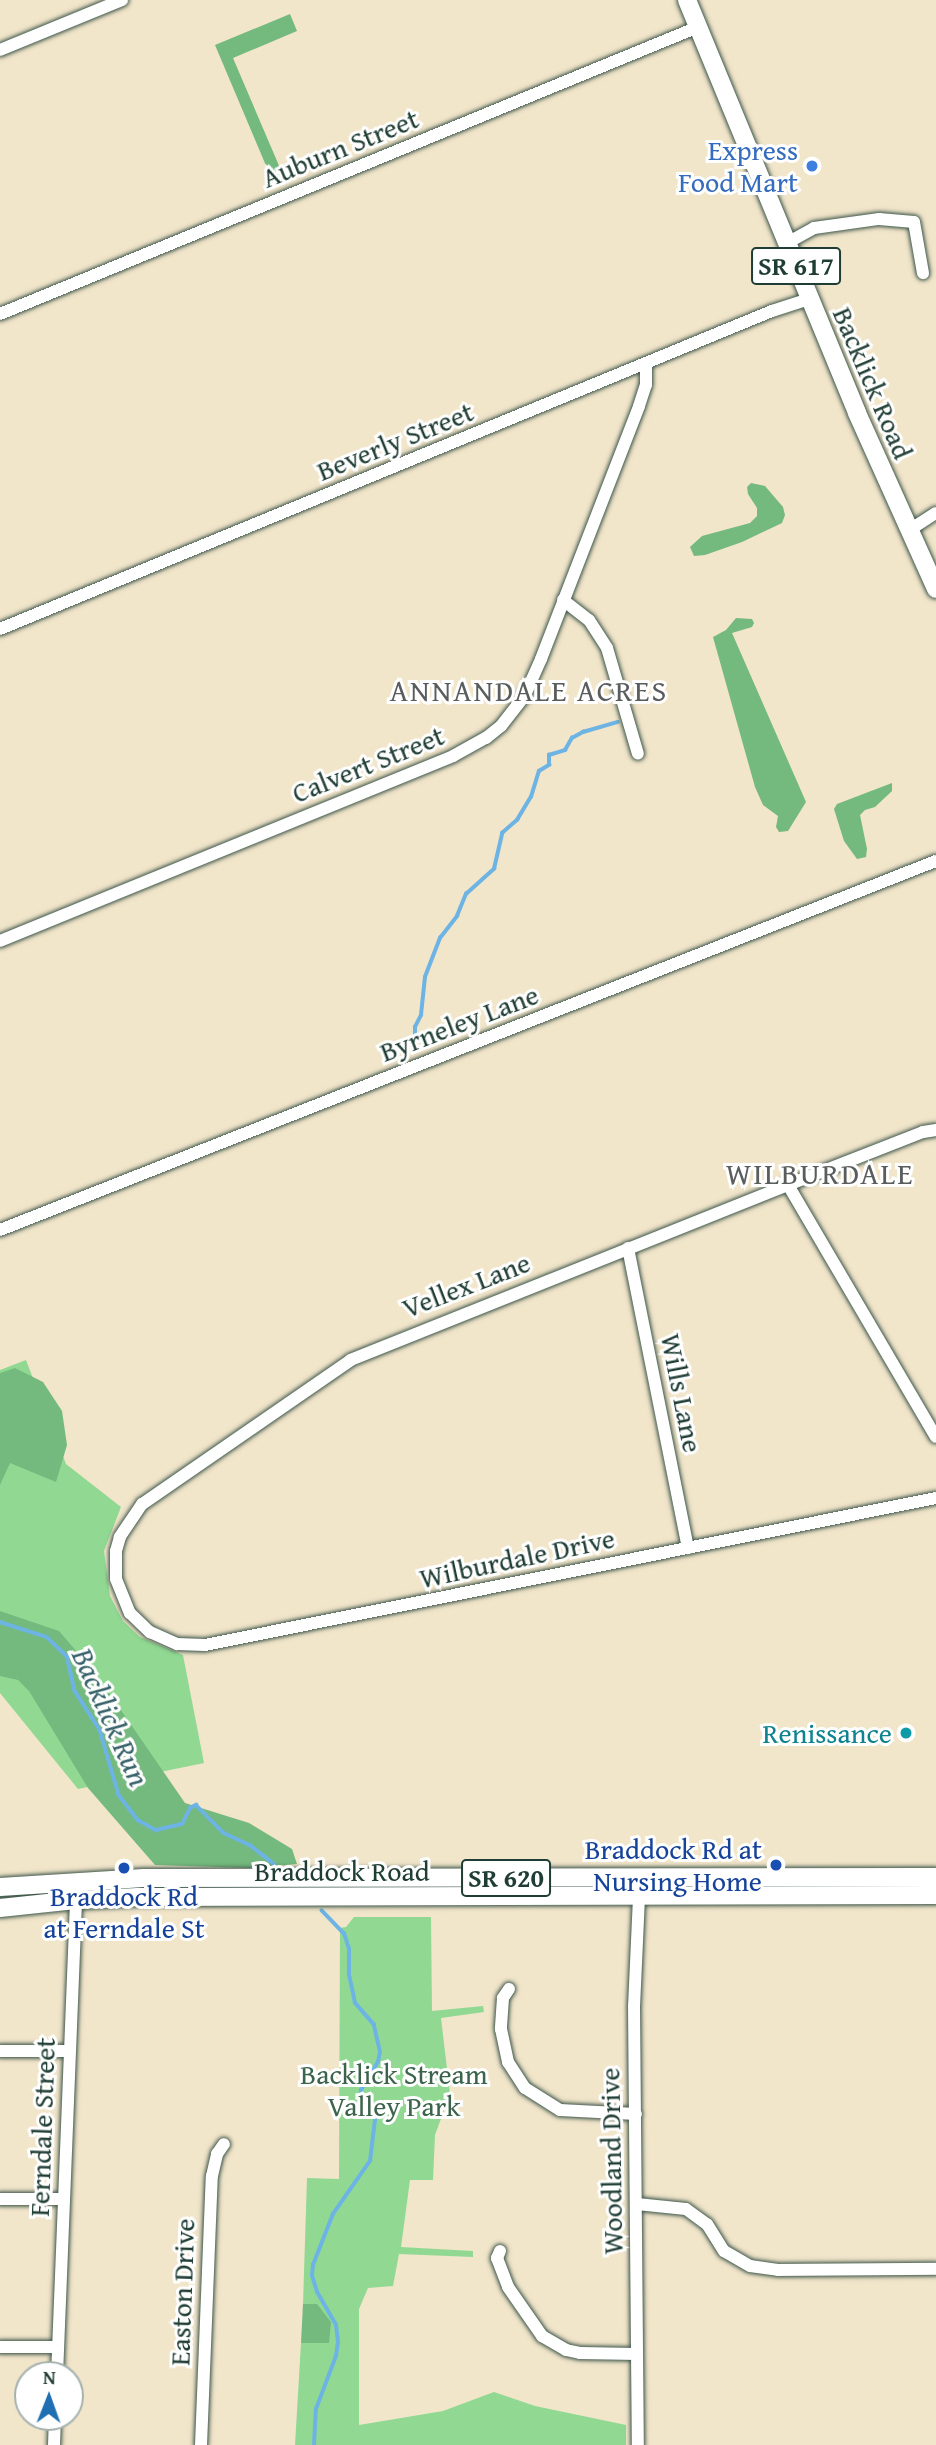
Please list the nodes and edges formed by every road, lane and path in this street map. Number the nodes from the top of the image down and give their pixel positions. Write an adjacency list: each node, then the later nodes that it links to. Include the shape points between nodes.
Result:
1 (122, 0): 4 (street)
2 (687, 0): 3 (main road, Backlick Road / SR 617)
3 (698, 27): 5 (main road, Backlick Road / SR 617); 8 (street, Auburn Street)
4 (0, 50)
5 (787, 243): 6 (street, via 814,228 879,219 914,222); 7 (main road, Backlick Road / SR 617)
6 (923, 273)
7 (809, 299): 9 (street, Beverly Street); 11 (main road, Backlick Road / SR 617)
8 (0, 314)
9 (646, 363): 13 (street, Calvert Street, via 646,385 639,406); 14 (street, Beverly Street)
10 (936, 513): 11 (street)
11 (908, 531): 12 (main road, Backlick Road / SR 617)
12 (936, 589)
13 (563, 600): 15 (street, via 590,620 607,648); 17 (street, Calvert Street, via 525,695 501,726 470,748)
14 (0, 629)
15 (638, 754)
16 (936, 862): 20 (street, Byrneley Lane)
17 (0, 941)
18 (936, 1130): 19 (street, Vellex Lane)
19 (788, 1185): 21 (street, Vellex Lane); 22 (street)
20 (0, 1230)
21 (628, 1248): 24 (street, Wills Lane); 25 (street, Vellex Lane, via 360,1355 226,1445 142,1504 126,1524 115,1565)
22 (936, 1437)
23 (936, 1498): 24 (street, Wilburdale Drive)
24 (688, 1548): 25 (street, Wilburdale Drive, via 205,1645 163,1639 139,1623)
25 (123, 1601)
26 (936, 1877): 27 (main road, Braddock Road / SR 620)
27 (630, 1878): 28 (main road, Braddock Road / SR 620); 31 (street, Woodland Drive)
28 (77, 1880): 29 (main road, Braddock Road / SR 620); 32 (street, Ferndale Street)
29 (0, 1887)
30 (936, 1895): 31 (main road, Braddock Road / SR 620)
31 (639, 1897): 32 (main road, Braddock Road / SR 620); 37 (street, Woodland Drive)
32 (76, 1900): 33 (main road, Braddock Road / SR 620); 35 (street, Ferndale Street)
33 (0, 1908)
34 (509, 1989): 37 (street, via 501,2012 503,2039 508,2062 525,2088 560,2110)
35 (70, 2051): 36 (street); 40 (street, Ferndale Street)
36 (0, 2052)
37 (636, 2113): 41 (street, Woodland Drive)
38 (224, 2144): 48 (street, Easton Drive, via 212,2176)
39 (0, 2199): 40 (street)
40 (64, 2199): 45 (street, Ferndale Street)
41 (636, 2204): 43 (street, via 686,2209 707,2224 724,2251 750,2266 778,2270); 46 (street, Woodland Drive)
42 (500, 2251): 46 (street, via 497,2258 508,2287 542,2336 580,2353)
43 (936, 2269)
44 (0, 2347): 45 (street)
45 (58, 2347): 47 (street, Ferndale Street)
46 (637, 2354): 49 (street, Woodland Drive)
47 (58, 2361)
48 (201, 2445)
49 (638, 2445)

